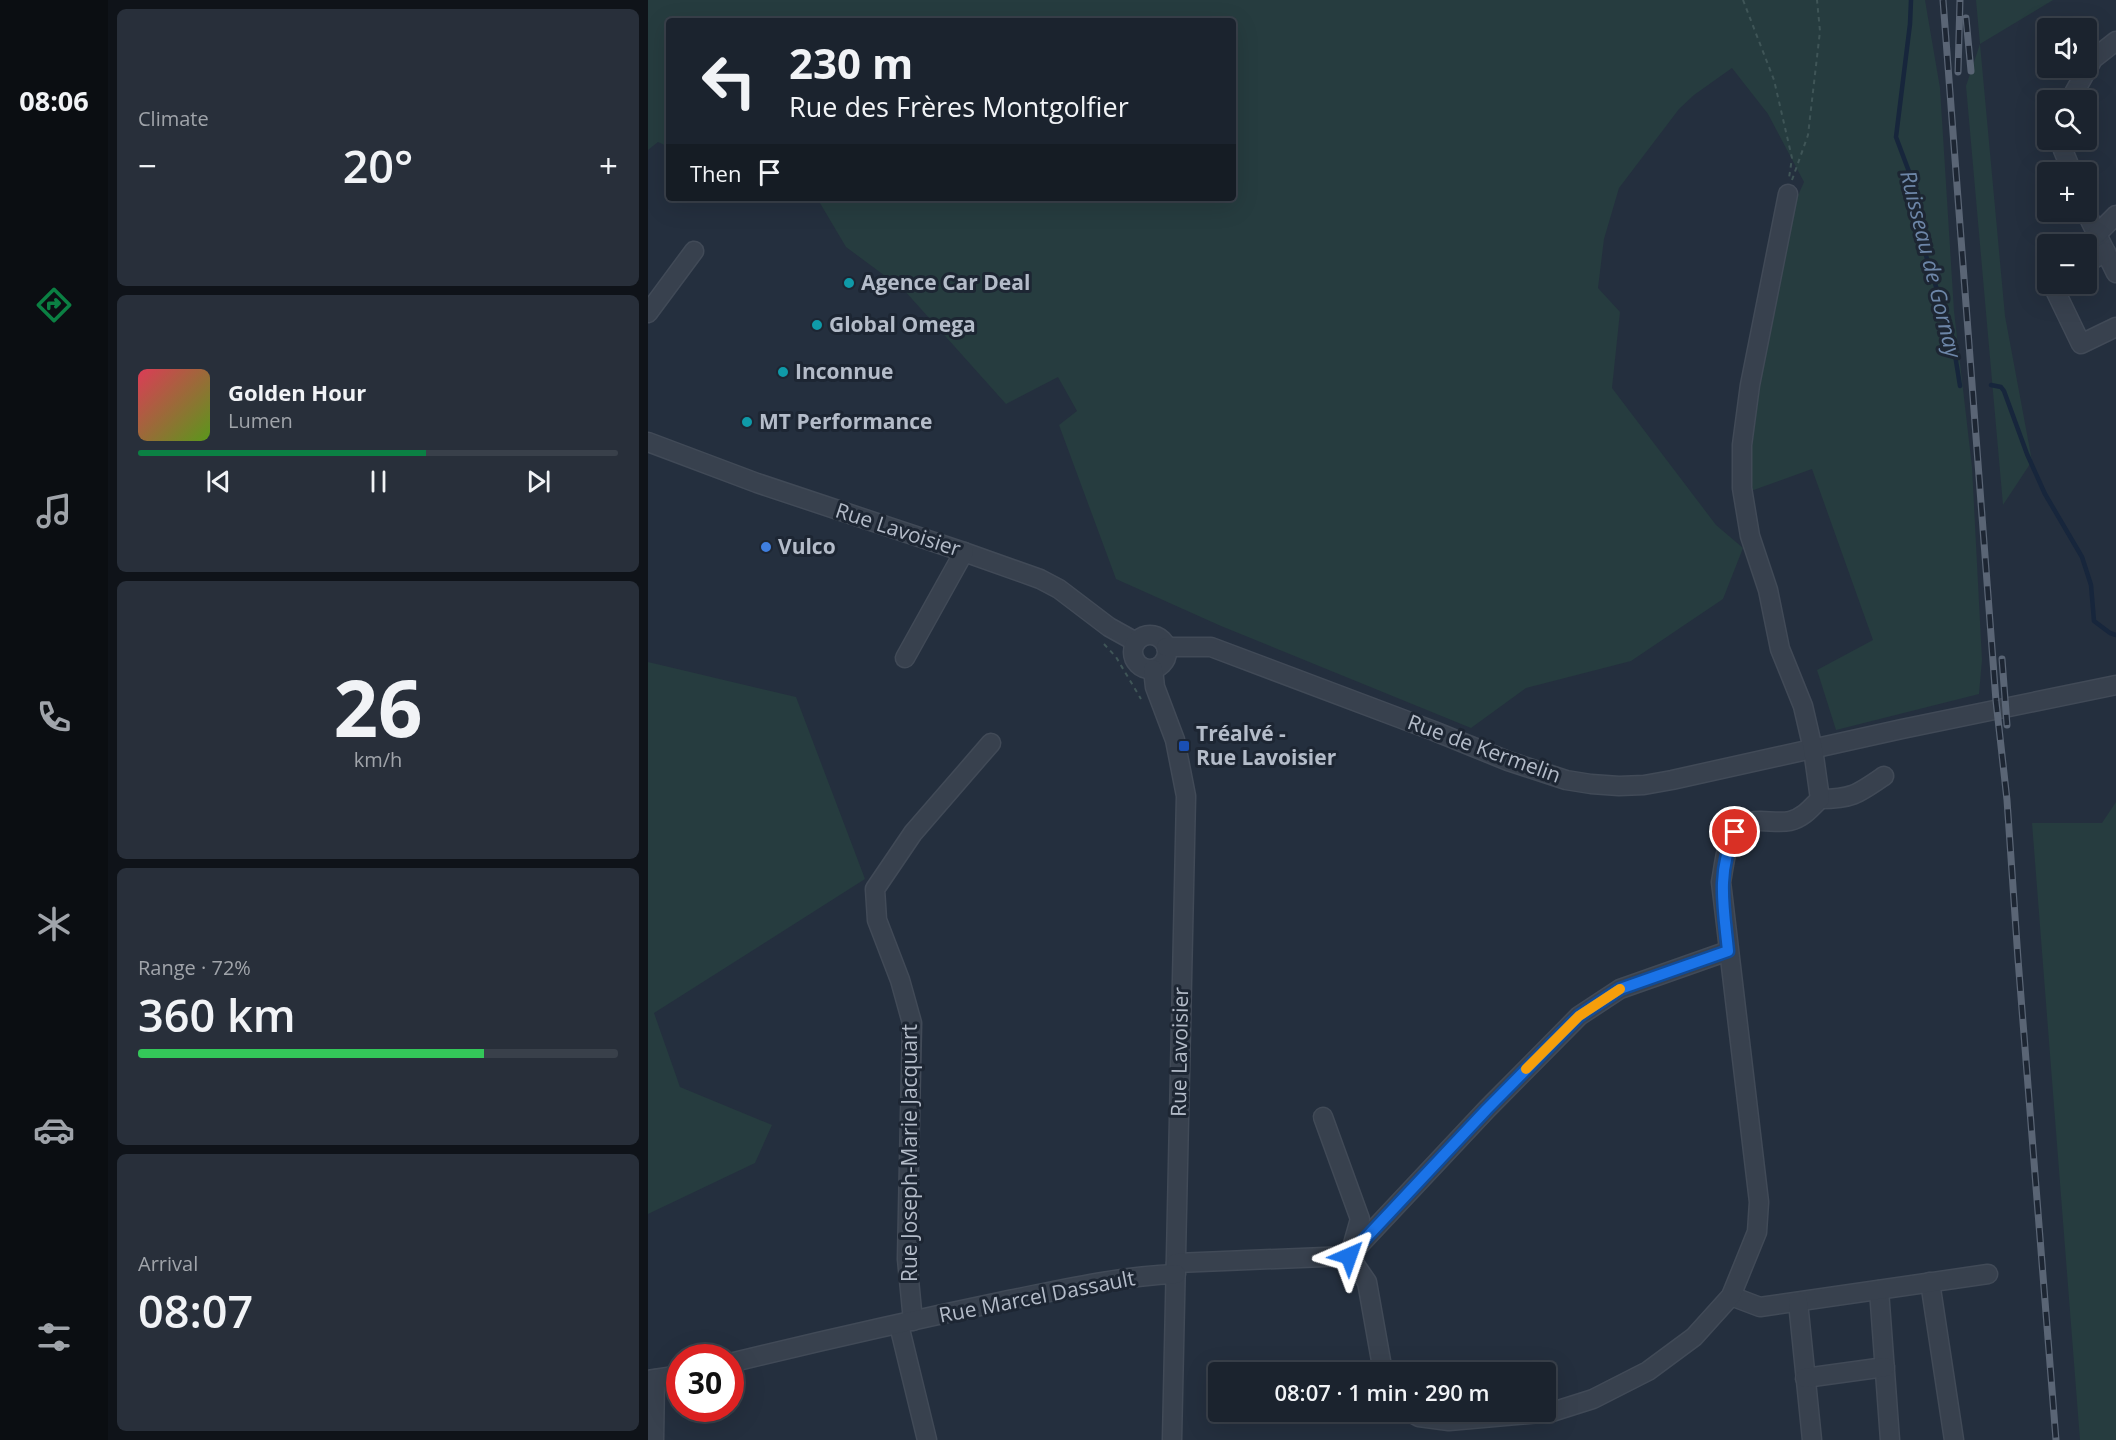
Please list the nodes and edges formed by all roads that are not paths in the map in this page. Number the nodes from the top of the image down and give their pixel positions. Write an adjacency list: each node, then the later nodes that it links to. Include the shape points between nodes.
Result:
1 (2116, 41): 2 (street, via 2093,59)
2 (2076, 90)
3 (1788, 194): 22 (street, via 1750,385 1742,445 1742,489 1750,536 1768,590 1780,649 1803,706)
4 (2116, 215): 6 (street)
5 (2091, 222): 6 (street)
6 (2097, 234): 8 (street)
7 (694, 251): 12 (street)
8 (2106, 252): 9 (street); 10 (street)
9 (2097, 257)
10 (2116, 273)
11 (2057, 294): 13 (street, via 2081,344)
12 (648, 313)
13 (2116, 327)
14 (648, 442): 15 (street, Rue Lavoisier)
15 (964, 552): 16 (street, Rue Lavoisier, via 1040,579); 18 (street)
16 (1136, 642): 17 (street, via 1151,635); 19 (street, via 1136,662)
17 (1166, 647): 19 (street, via 1166,657); 22 (street, Rue de Kermelin, via 1211,647 1508,761 1591,784 1644,785)
18 (905, 658)
19 (1153, 669): 28 (street, Rue Lavoisier, via 1155,687 1175,740 1186,796)
20 (2116, 686): 22 (street, Rue de Kermelin)
21 (991, 743): 34 (street, Rue Joseph-Marie Jacquart, via 913,833 874,890 877,920 912,1023)
22 (1813, 749): 24 (street)
23 (1884, 776): 24 (street, via 1844,799)
24 (1820, 799): 25 (street, via 1806,814 1790,821 1756,820 1735,832 1721,882)
25 (1728, 951): 27 (street, via 1620,989 1579,1016); 32 (street, via 1759,1202 1757,1232)
26 (1323, 1117): 27 (street, via 1360,1219)
27 (1349, 1256): 28 (street, Rue Marcel Dassault); 36 (street, via 1367,1282)
28 (1176, 1268): 34 (street, Rue Marcel Dassault); 44 (street, Rue Lavoisier)
29 (1988, 1274): 30 (street)
30 (1930, 1282): 31 (street); 47 (street)
31 (1879, 1290): 33 (street); 37 (street)
32 (1731, 1296): 33 (street, via 1760,1307); 41 (street, via 1694,1337 1648,1371 1593,1399)
33 (1798, 1302): 39 (street)
34 (906, 1323): 35 (street, Rue Marcel Dassault); 43 (street)
35 (744, 1360)
36 (1381, 1362)
37 (1885, 1367): 39 (street); 46 (street)
38 (666, 1377): 40 (street)
39 (1806, 1378): 45 (street)
40 (651, 1379): 42 (street)
41 (1556, 1411)
42 (654, 1440)
43 (927, 1440)
44 (1172, 1440)
45 (1812, 1440)
46 (1890, 1440)
47 (1954, 1440)

